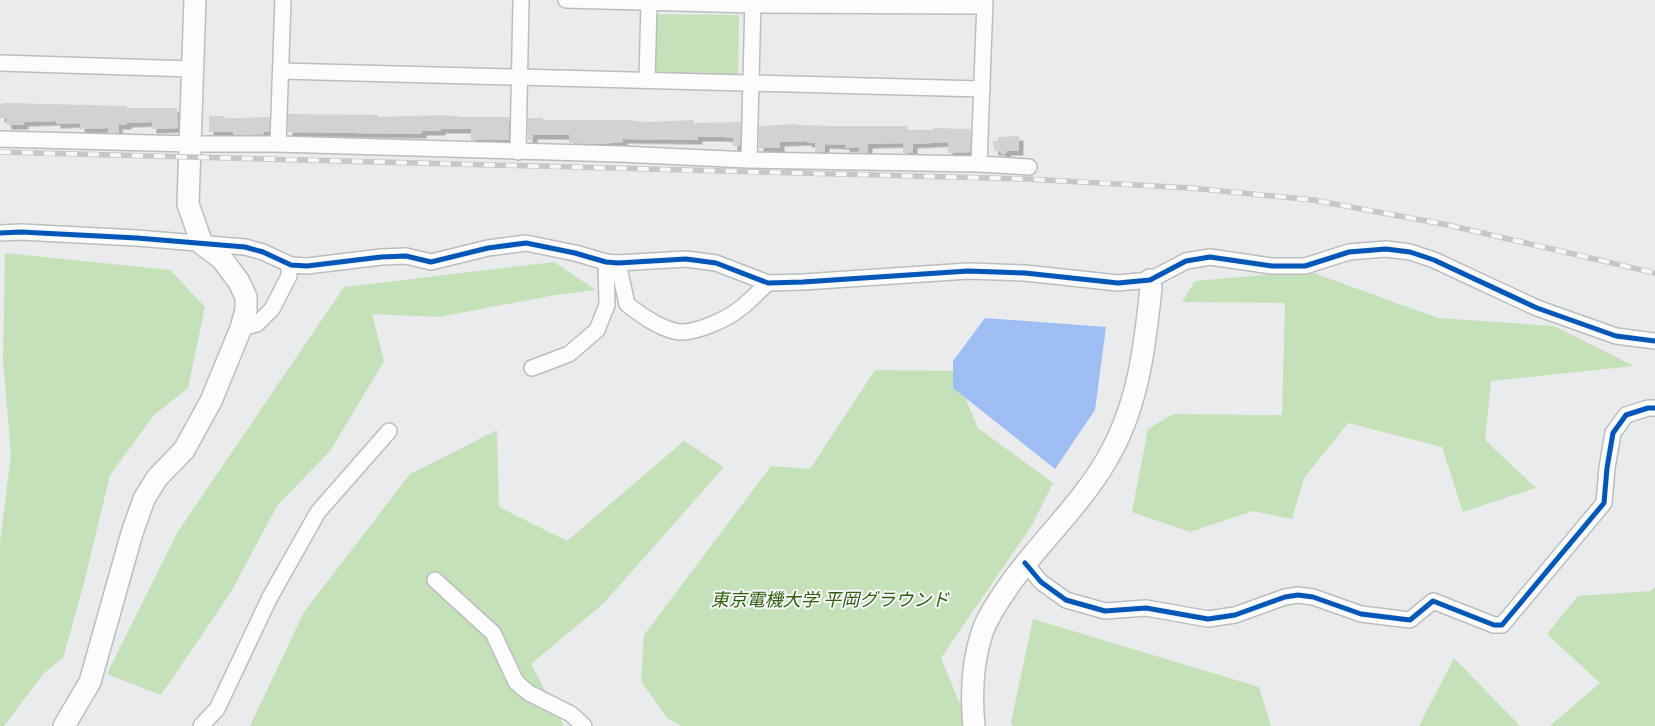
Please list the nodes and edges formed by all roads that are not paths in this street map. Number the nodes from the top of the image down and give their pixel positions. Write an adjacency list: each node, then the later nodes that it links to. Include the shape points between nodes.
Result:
1 (195, 0): 9 (street)
2 (283, 0): 10 (street)
3 (521, 0): 11 (street)
4 (566, 0): 5 (street)
5 (649, 2): 6 (street); 12 (street)
6 (753, 2): 7 (street); 13 (street)
7 (984, 3): 14 (street)
8 (0, 63): 9 (street)
9 (192, 69): 16 (street)
10 (281, 72): 11 (street); 17 (street)
11 (519, 77): 12 (street); 18 (street)
12 (647, 80): 13 (street)
13 (751, 83): 14 (street); 19 (street)
14 (982, 89): 20 (street)
15 (0, 139): 16 (street)
16 (190, 144): 17 (street); 23 (street, via 188,204)
17 (278, 144): 18 (street)
18 (518, 152): 19 (street)
19 (749, 160): 20 (street)
20 (979, 164): 21 (street)
21 (1029, 167)
22 (0, 233): 23 (street)
23 (202, 244): 25 (street, via 245,247); 28 (street, via 222,259 239,282 246,298)
24 (612, 263): 25 (street, via 526,243 488,248 431,262 406,256 381,256 307,266); 27 (street, via 686,259 716,263); 27 (street, via 626,304 647,320 676,332 696,331 718,321 741,308); 30 (street, via 607,305 597,330 569,354)
25 (291, 265): 28 (street, via 289,276 272,309 257,324)
26 (1150, 280): 27 (street, via 1118,283 1025,273 968,271); 29 (street, via 1186,261 1210,257 1272,266 1305,266 1349,252 1410,252 1537,308 1616,336); 33 (street, via 1146,336 1138,382 1125,423 1088,490)
27 (768, 283)
28 (241, 328): 35 (street, via 211,400 184,450 157,478 144,499 90,682)
29 (1655, 341)
30 (532, 368)
31 (1655, 408): 33 (street, via 1626,415 1613,433 1604,503 1502,625 1494,625 1433,601 1410,620 1362,614 1298,595 1235,615 1208,619 1146,608 1105,610 1066,600 1041,582)
32 (389, 431): 36 (street, via 318,512 270,597 216,709)
33 (1025, 563): 38 (street, via 998,601 982,632 975,663)
34 (435, 580): 37 (street, via 492,633 516,682 528,693 571,714)
35 (64, 726)
36 (201, 726)
37 (584, 726)
38 (974, 726)

